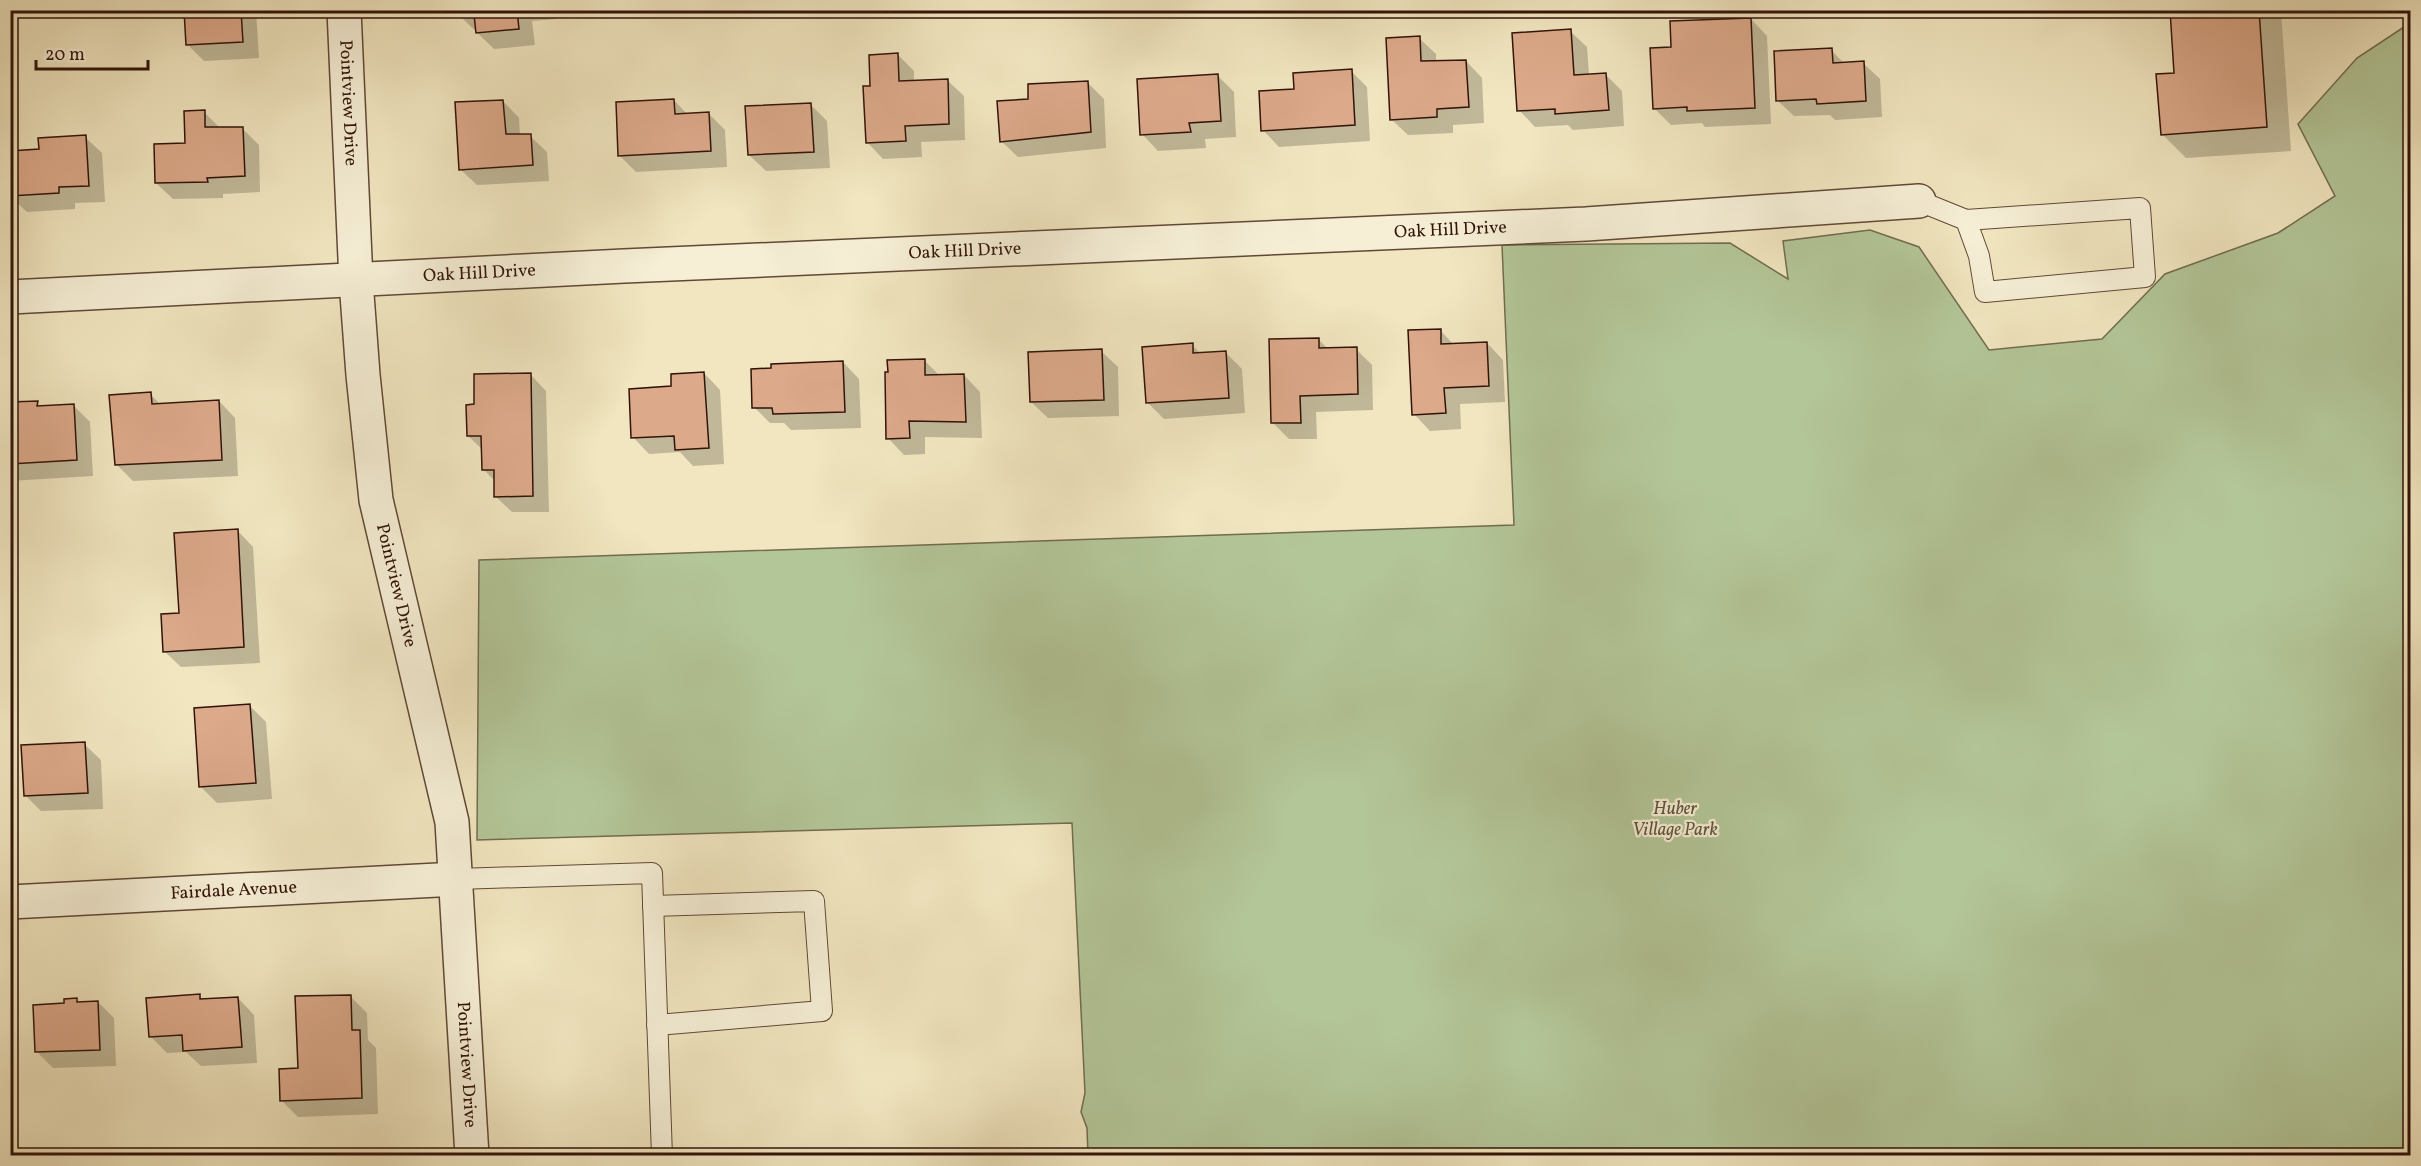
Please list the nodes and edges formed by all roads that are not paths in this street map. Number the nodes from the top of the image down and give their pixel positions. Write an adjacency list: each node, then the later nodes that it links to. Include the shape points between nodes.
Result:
1 (344, 10): 4 (street, Pointview Drive)
2 (1919, 201): 3 (lane); 4 (street, Oak Hill Drive, via 1586,224)
3 (1966, 220): 3 (lane, via 2140,208 2145,277 1985,291 1979,256)
4 (356, 280): 5 (street, Oak Hill Drive); 6 (street, Pointview Drive, via 376,500 452,822)
5 (10, 297)
6 (457, 879): 7 (street, Fairdale Avenue); 8 (lane, via 652,873); 10 (street, Pointview Drive)
7 (10, 902)
8 (653, 906): 9 (lane); 9 (lane, via 814,901 822,1011)
9 (657, 1025): 11 (lane)
10 (472, 1155)
11 (662, 1155)

